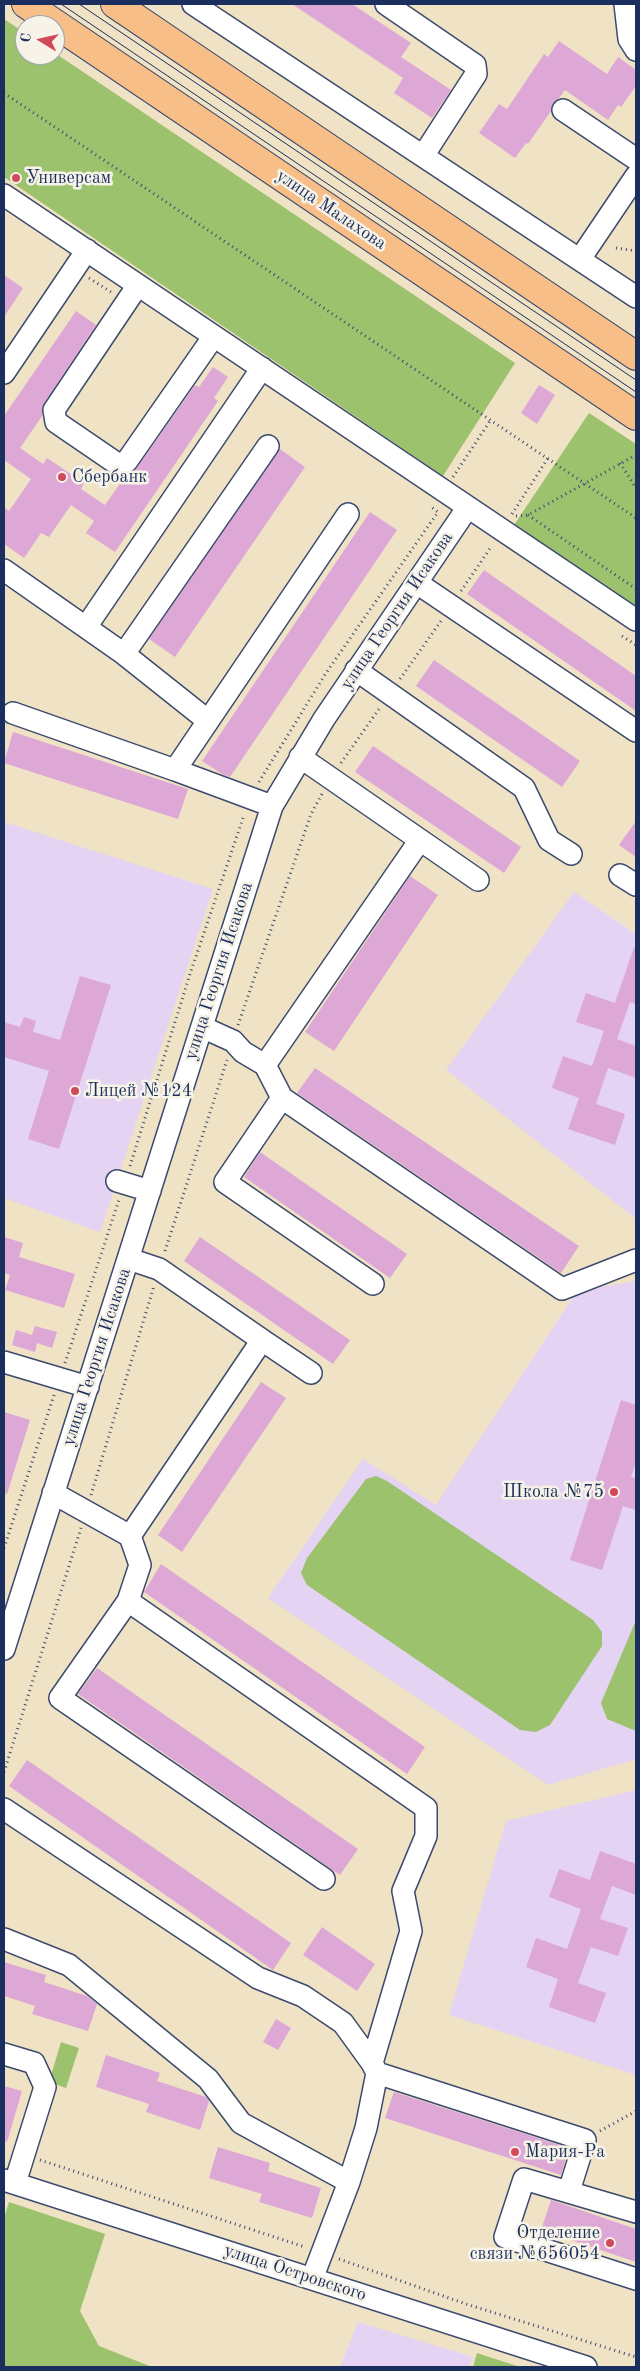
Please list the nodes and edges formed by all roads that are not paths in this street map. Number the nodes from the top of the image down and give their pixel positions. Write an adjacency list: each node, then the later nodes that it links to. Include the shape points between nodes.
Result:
1 (26, 4): 20 (main road, улица Малахова)
2 (115, 4): 17 (main road)
3 (193, 4): 8 (street)
4 (386, 4): 8 (street, via 475,65 476,74)
5 (629, 10): 6 (street, via 629,39)
6 (636, 50)
7 (563, 110): 9 (street)
8 (423, 156): 13 (street)
9 (636, 159)
10 (636, 176): 13 (street)
11 (4, 195): 12 (street)
12 (87, 250): 14 (street); 19 (street)
13 (580, 259): 15 (street)
14 (138, 285): 16 (street); 16 (street, via 54,410 56,422 116,463 127,461)
15 (636, 297)
16 (214, 336): 18 (street)
17 (636, 356)
18 (262, 368): 22 (street); 27 (street)
19 (4, 373)
20 (636, 416)
21 (268, 446): 28 (street)
22 (468, 507): 25 (street, улица Георгия Исакова); 26 (street)
23 (348, 514): 31 (street)
24 (4, 570): 27 (street)
25 (417, 583): 29 (street, улица Георгия Исакова); 32 (street)
26 (636, 620)
27 (86, 627): 28 (street)
28 (124, 654): 31 (street)
29 (356, 670): 33 (street, улица Георгия Исакова); 37 (street, via 524,788 549,840)
30 (13, 713): 34 (street)
31 (207, 720): 34 (street)
32 (636, 731)
33 (300, 757): 35 (street, улица Георгия Исакова); 36 (street)
34 (175, 770): 35 (street)
35 (272, 806): 39 (street, улица Георгия Исакова)
36 (420, 840): 38 (street); 40 (street)
37 (571, 854)
38 (478, 880)
39 (202, 1027): 40 (street, via 233,1041 243,1052); 43 (street, улица Георгия Исакова)
40 (265, 1065): 41 (street)
41 (282, 1098): 45 (street, via 562,1289); 46 (street, via 225,1182)
42 (118, 1181): 43 (street)
43 (150, 1191): 44 (street, улица Георгия Исакова)
44 (129, 1259): 47 (street, via 160,1269); 50 (street, улица Георгия Исакова)
45 (636, 1260)
46 (373, 1284)
47 (262, 1340): 49 (street); 52 (street)
48 (4, 1362): 50 (street)
49 (311, 1373)
50 (88, 1387): 51 (street, улица Георгия Исакова)
51 (53, 1493): 52 (street); 54 (street, улица Георгия Исакова)
52 (130, 1536): 53 (street, via 140,1565)
53 (128, 1601): 56 (street, via 60,1698); 59 (street, via 426,1808 426,1836 403,1891 411,1932)
54 (4, 1649)
55 (4, 1809): 59 (street, via 258,1978 303,1996 343,2023)
56 (324, 1879)
57 (4, 1939): 61 (street, via 68,1965 208,2079 241,2123)
58 (4, 2054): 60 (street, via 34,2063 45,2086)
59 (374, 2068): 61 (street, via 366,2128); 62 (street, via 585,2140)
60 (9, 2182): 64 (street, улица Островского)
61 (349, 2182): 64 (street)
62 (570, 2191): 63 (street); 65 (street, via 524,2179 505,2238)
63 (636, 2212)
64 (312, 2279): 66 (street, улица Островского)
65 (636, 2279)
66 (586, 2367)

